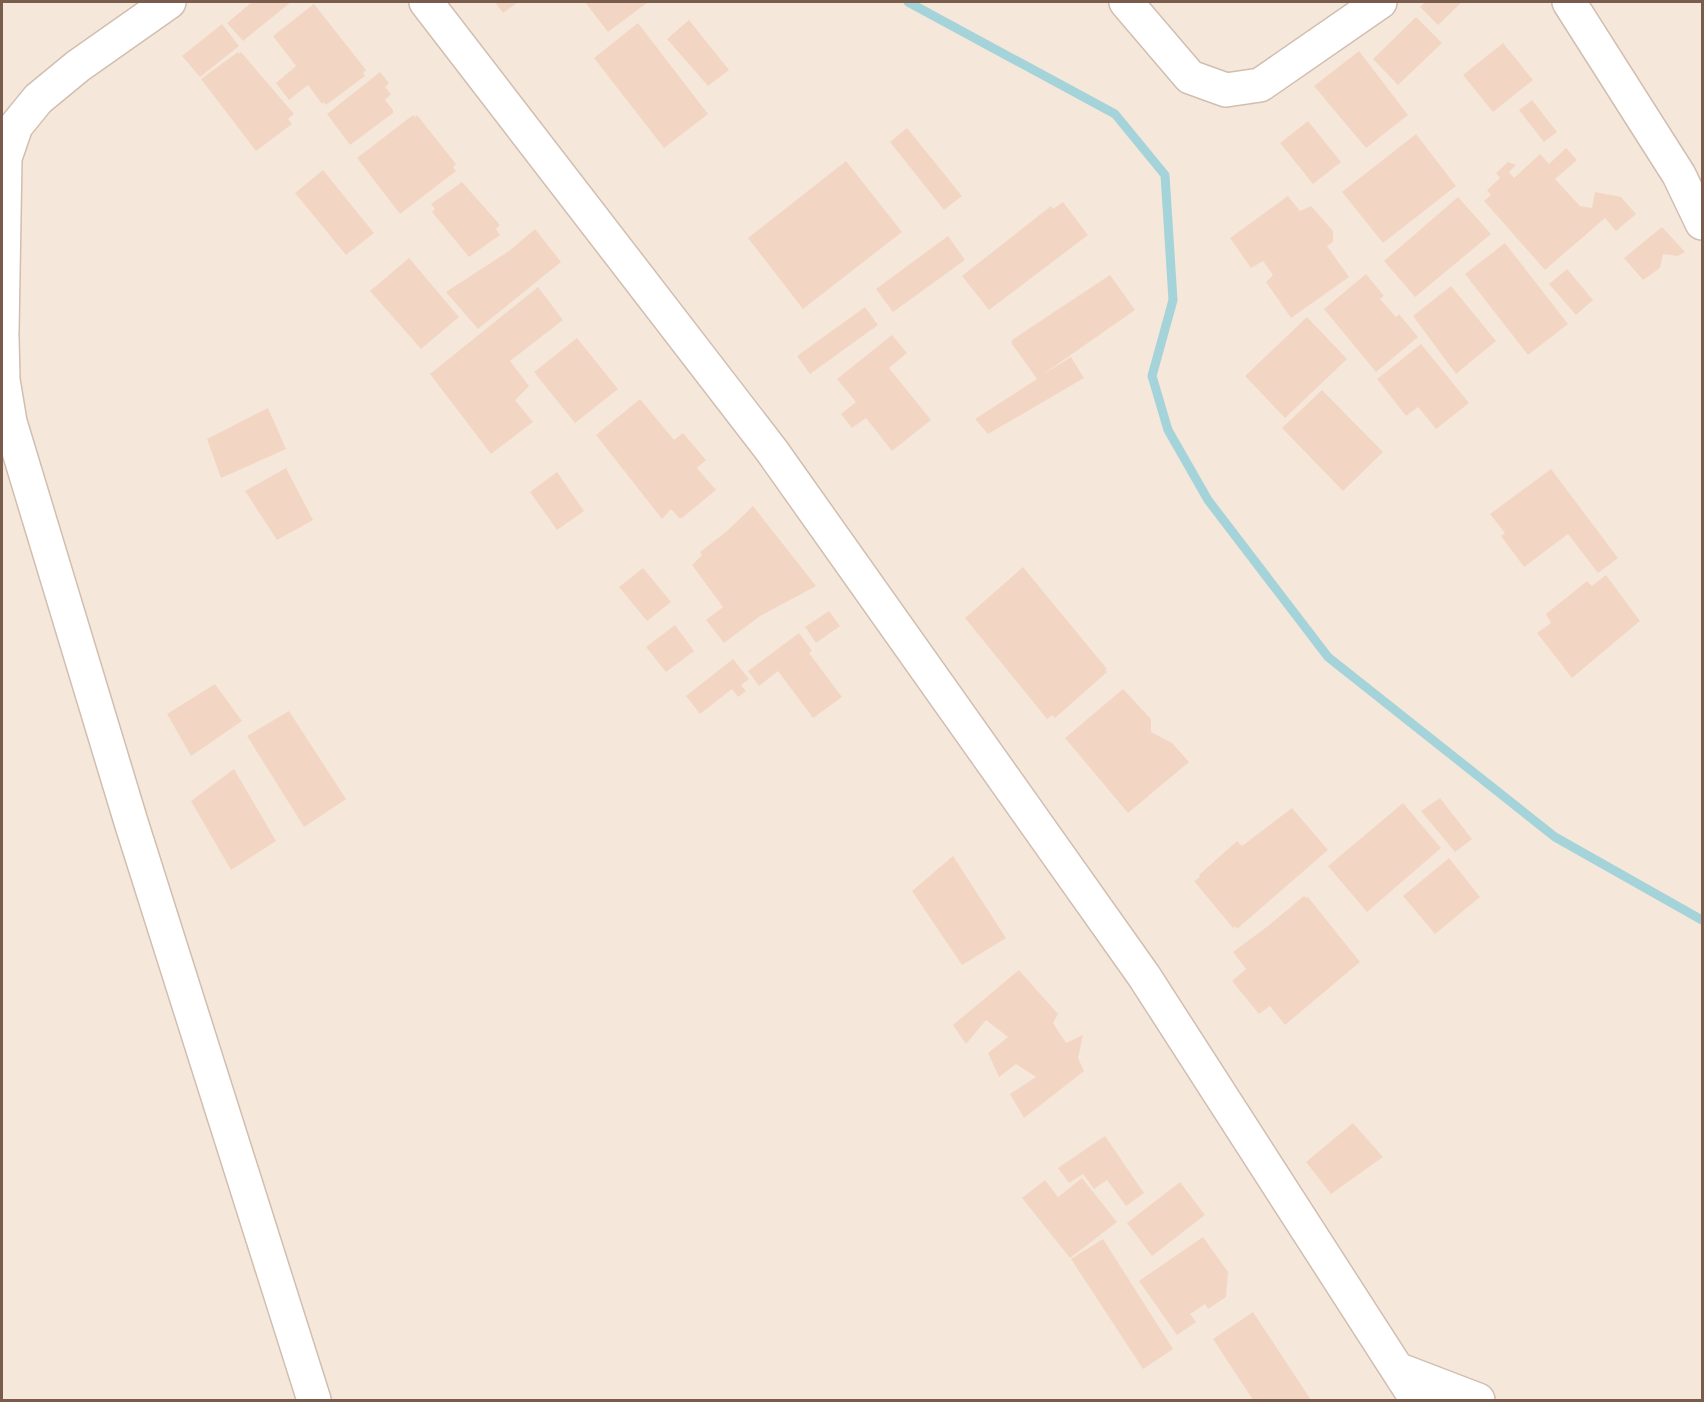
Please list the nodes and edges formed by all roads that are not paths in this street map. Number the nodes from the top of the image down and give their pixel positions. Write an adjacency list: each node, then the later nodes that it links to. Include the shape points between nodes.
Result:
1 (169, 2): 7 (street, via 70,73 38,99 16,126 5,158)
2 (426, 2): 9 (street, via 772,451 1144,976)
3 (1126, 2): 4 (street, via 1190,77 1226,90 1260,85)
4 (1380, 2)
5 (1569, 2): 6 (street, via 1679,175)
6 (1702, 223)
7 (2, 332)
8 (2, 337): 10 (street, via 3,380 10,422 131,822)
9 (1397, 1370): 11 (street); 12 (street)
10 (314, 1401)
11 (1417, 1401)
12 (1478, 1401)

